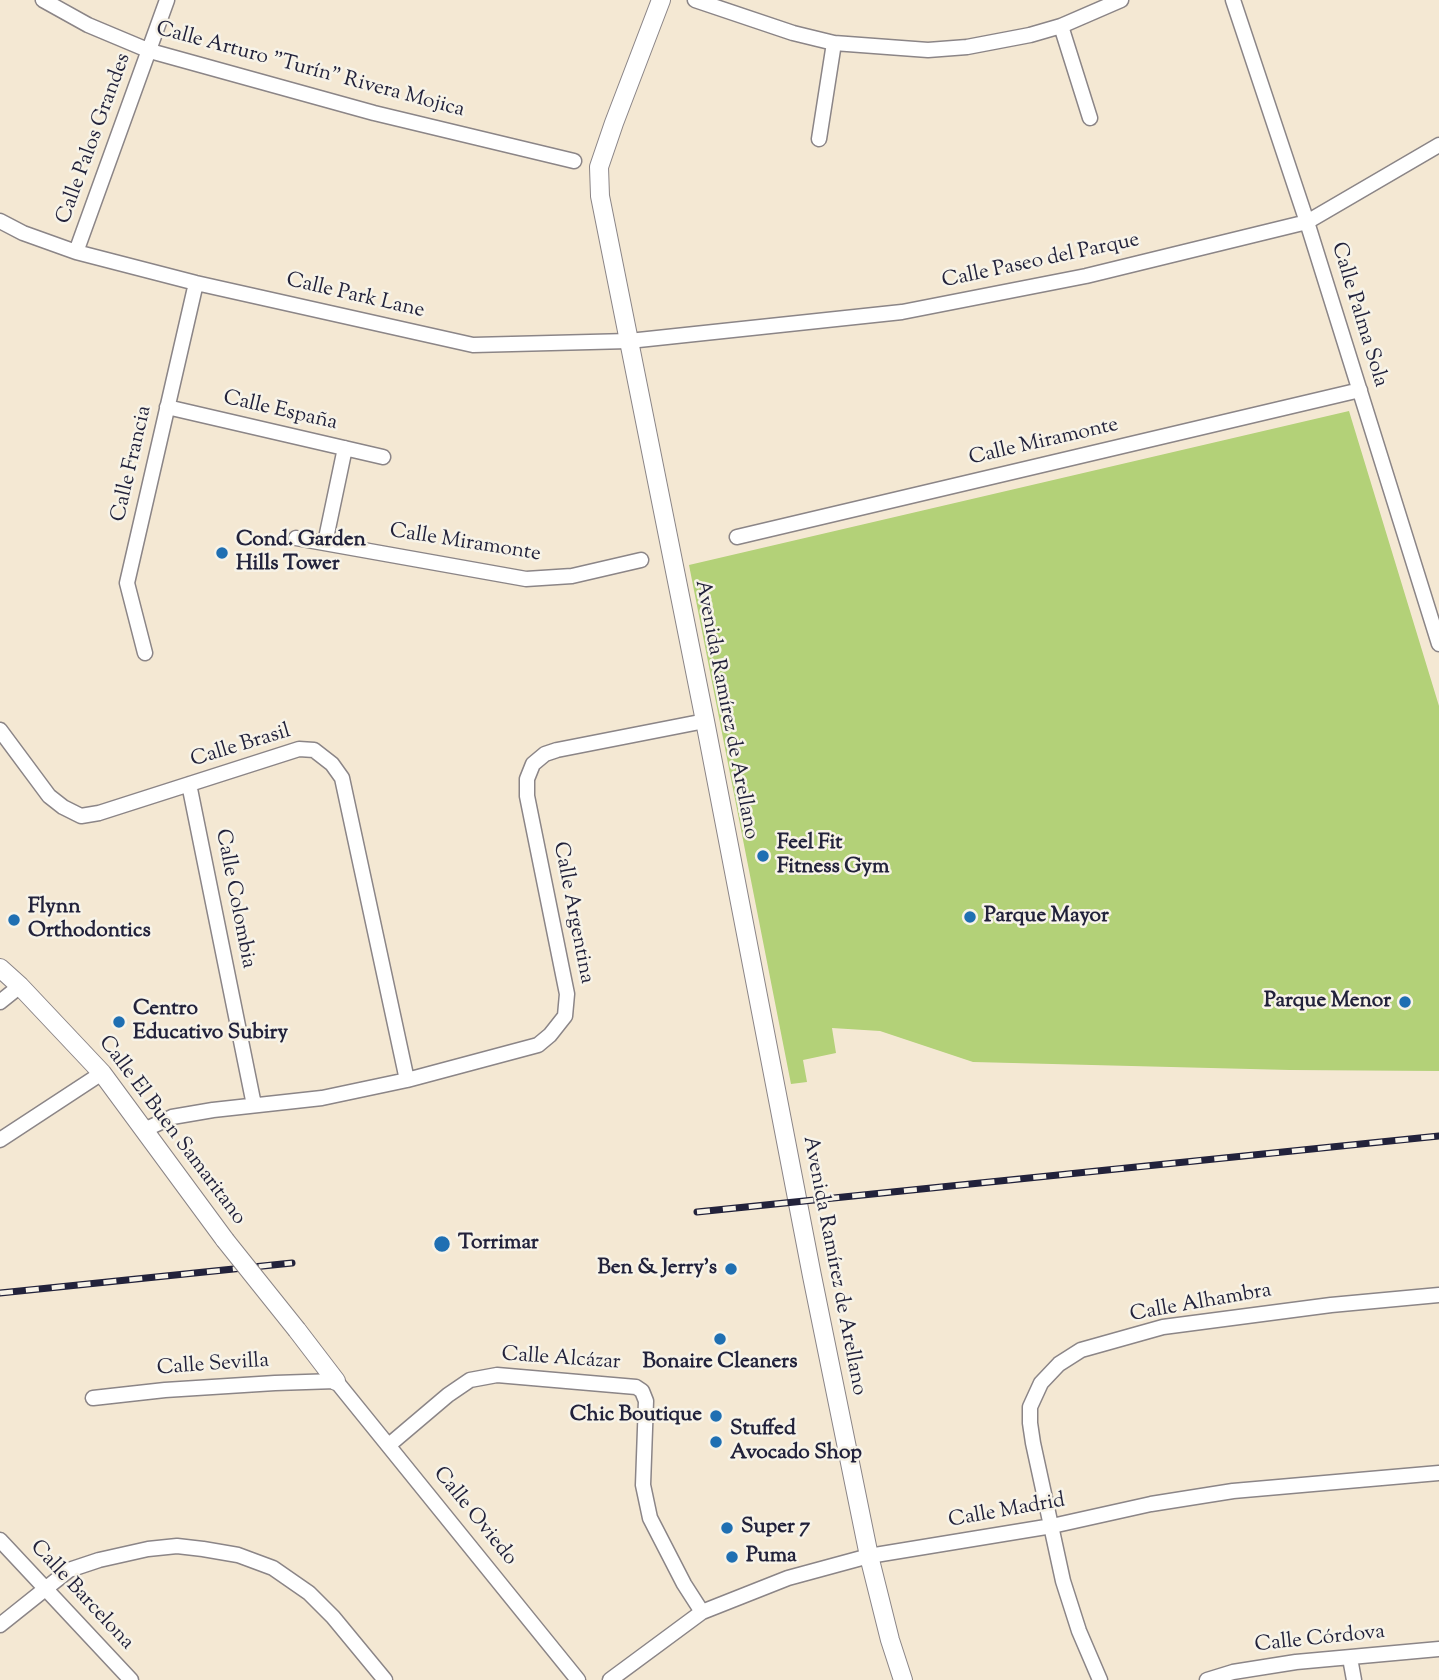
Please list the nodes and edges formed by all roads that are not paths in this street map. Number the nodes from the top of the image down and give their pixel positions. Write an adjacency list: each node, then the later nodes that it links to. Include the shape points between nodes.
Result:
1 (43, 0): 9 (street, Calle Arturo "Turín" Rivera Mojica)
2 (167, 0): 9 (street, Calle Palos Grandes)
3 (662, 0): 18 (street, Avenida Ramírez de Arellano, via 599,167 600,196)
4 (695, 0): 8 (street)
5 (1121, 0): 7 (street)
6 (1233, 0): 15 (street, Calle Palma Sola)
7 (1061, 26): 8 (street, via 1002,41 928,50); 10 (street)
8 (834, 43): 11 (street)
9 (149, 51): 13 (street, Calle Arturo "Turín" Rivera Mojica, via 374,113); 16 (street, Calle Palos Grandes)
10 (1090, 118)
11 (819, 139)
12 (1439, 145): 15 (street, Calle Paseo del Parque)
13 (574, 161)
14 (0, 221): 16 (street, Calle Park Lane)
15 (1307, 222): 18 (street, Calle Paseo del Parque, via 1086,276 902,312); 19 (street, Calle Palma Sola)
16 (76, 253): 17 (street, Calle Park Lane)
17 (196, 283): 18 (street, Calle Park Lane, via 473,345); 20 (street, Calle Francia)
18 (629, 341): 29 (street, Avenida Ramírez de Arellano)
19 (1360, 390): 23 (street, Calle Miramonte); 27 (street, Calle Palma Sola)
20 (167, 407): 21 (street, Calle España); 28 (street, Calle Francia, via 127,583)
21 (345, 448): 22 (street, Calle España); 25 (street)
22 (383, 457)
23 (737, 537)
24 (296, 538): 25 (street, Calle Miramonte)
25 (325, 543): 26 (street, Calle Miramonte, via 526,579 572,576)
26 (640, 560)
27 (1439, 644)
28 (145, 653)
29 (705, 721): 36 (street, Calle Argentina, via 557,750 533,764 527,796 567,993 565,1016 538,1045); 47 (street, Avenida Ramírez de Arellano)
30 (0, 730): 31 (street, Calle Brasil, via 49,796 80,816)
31 (189, 784): 36 (street, Calle Brasil, via 299,749 314,750 332,764 342,778); 37 (street, Calle Colombia)
32 (0, 968): 33 (street, Calle El Buen Samaritano)
33 (20, 986): 34 (street); 35 (street, Calle El Buen Samaritano)
34 (0, 1002)
35 (102, 1073): 38 (street, Calle El Buen Samaritano); 39 (street)
36 (407, 1080): 37 (street, Calle Argentina, via 322,1098)
37 (254, 1105): 38 (street, Calle Argentina, via 172,1117)
38 (144, 1130): 41 (street, Calle El Buen Samaritano, bridge)
39 (0, 1140)
40 (1439, 1295): 45 (street, Calle Alhambra, via 1163,1327 1081,1350 1041,1383 1030,1407 1033,1443)
41 (336, 1381): 42 (street, Calle Sevilla); 43 (street, Calle Oviedo)
42 (93, 1398)
43 (389, 1445): 49 (street, Calle Alcázar, via 470,1380 497,1375 636,1387 646,1401 643,1485 650,1518); 55 (street, Calle Oviedo)
44 (1439, 1473): 45 (street, Calle Madrid, via 1233,1491)
45 (1052, 1526): 47 (street, Calle Madrid); 58 (street, Calle Alhambra, via 1063,1581)
46 (0, 1540): 48 (street, Calle Barcelona)
47 (869, 1556): 49 (street, Calle Madrid, via 788,1578); 57 (street, Avenida Ramírez de Arellano)
48 (45, 1588): 50 (street); 53 (street, Calle Barcelona); 54 (street, via 69,1570 148,1549 177,1546 239,1555 273,1568 309,1593)
49 (702, 1612): 56 (street, Calle Madrid)
50 (0, 1625)
51 (1439, 1649): 52 (street, Calle Córdova)
52 (1350, 1658): 59 (street, Calle Córdova, via 1296,1662); 60 (street)
53 (131, 1680)
54 (385, 1680)
55 (578, 1680)
56 (610, 1680)
57 (903, 1680)
58 (1100, 1680)
59 (1207, 1680)
60 (1354, 1680)

